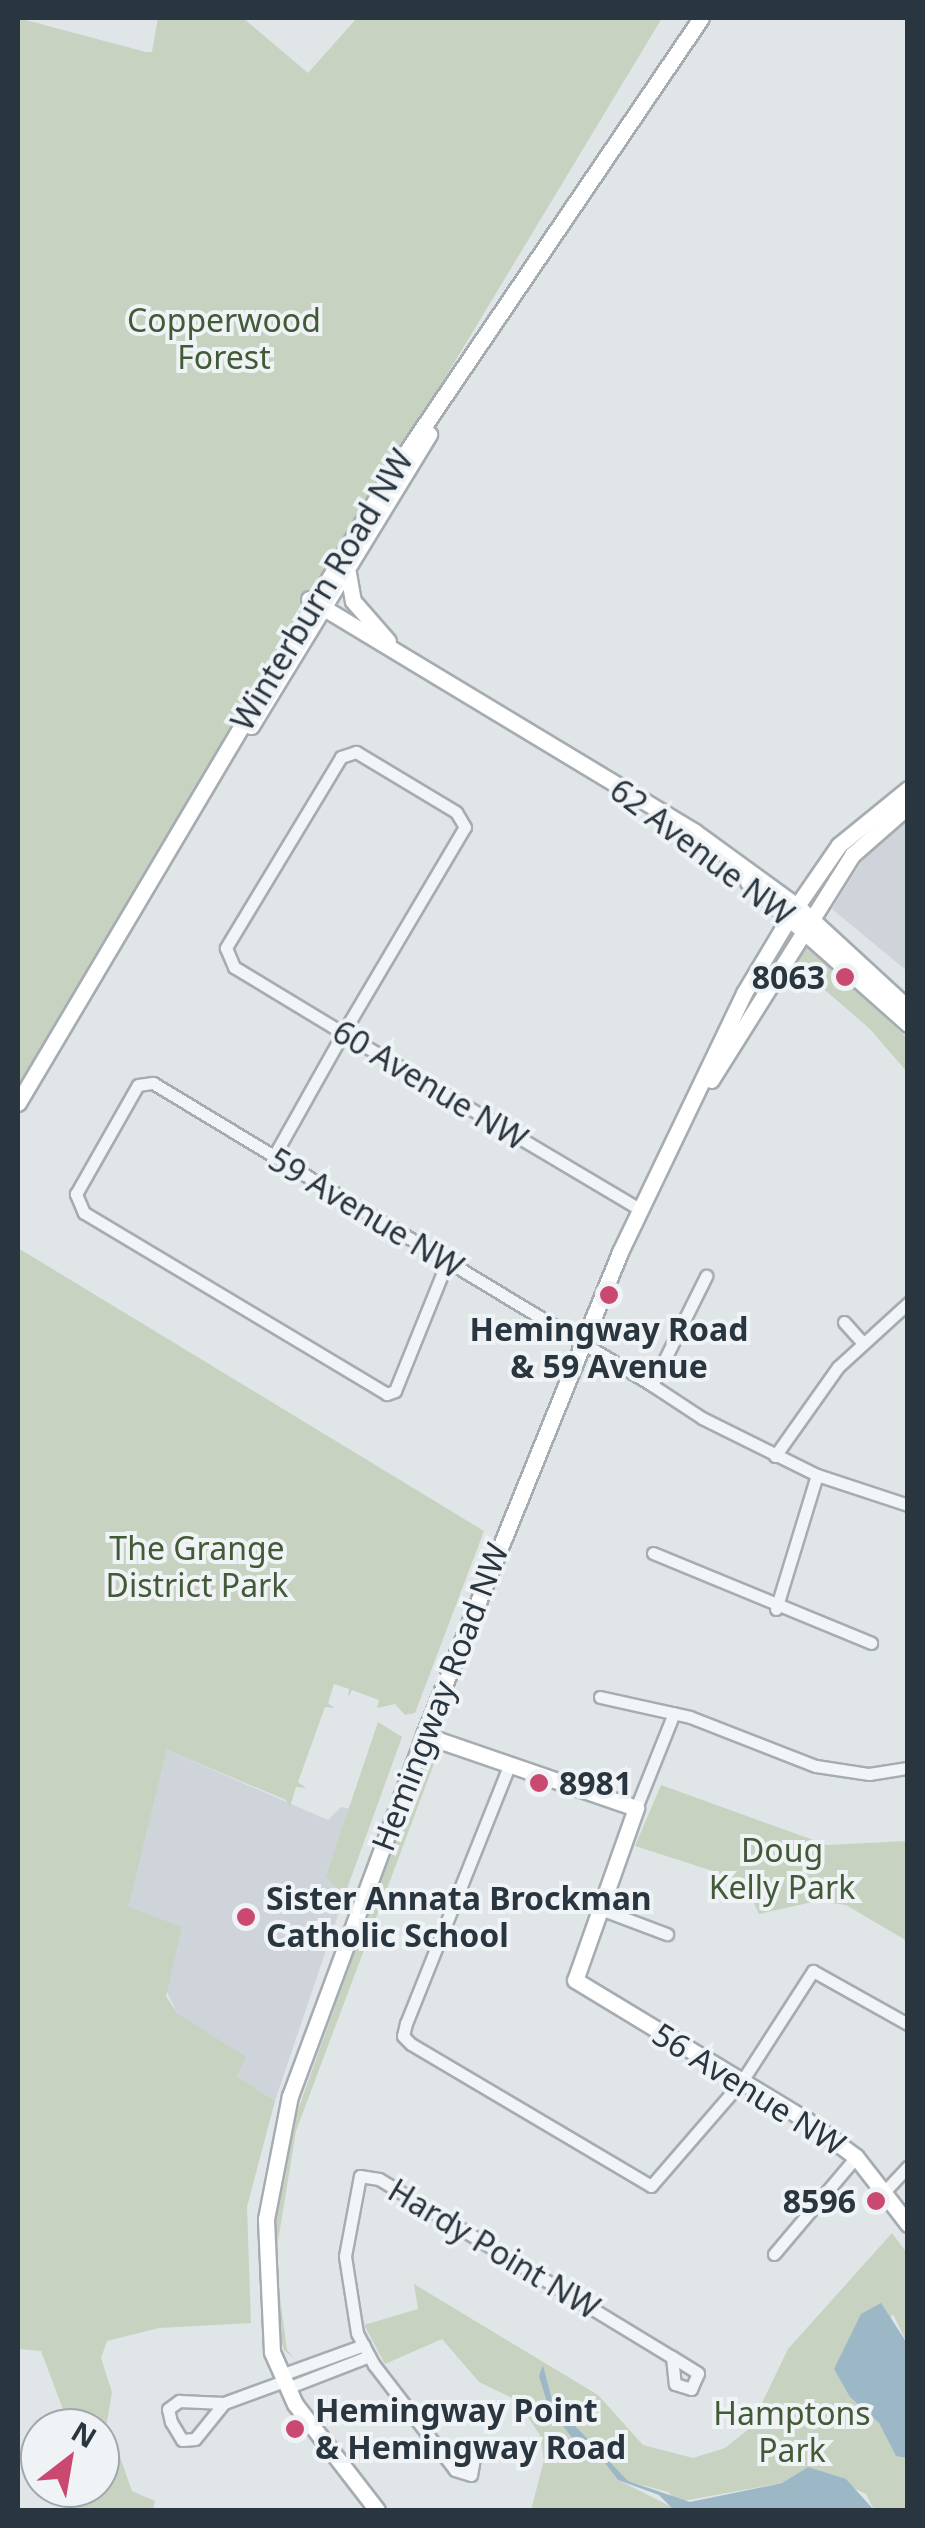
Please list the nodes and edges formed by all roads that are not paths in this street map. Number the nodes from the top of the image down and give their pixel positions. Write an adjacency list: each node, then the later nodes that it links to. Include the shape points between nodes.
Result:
1 (701, 18): 2 (street, Winterburn Road NW)
2 (466, 366): 3 (street, Winterburn Road NW); 4 (street, Winterburn Road NW)
3 (349, 567): 4 (street, Winterburn Road NW); 5 (street, via 353,600)
4 (316, 603): 5 (street, 62 Avenue NW); 13 (street, Winterburn Road NW)
5 (401, 654): 8 (street, 62 Avenue NW, via 582,764)
6 (908, 788): 8 (street, Hemingway Road NW, via 862,820)
7 (908, 806): 9 (street, Hemingway Road NW, via 852,854)
8 (794, 911): 9 (street, 62 Avenue NW); 14 (street, Hemingway Road NW, via 744,994)
9 (808, 924): 10 (street, 62 Avenue NW); 11 (street, 62 Avenue NW); 14 (street, Hemingway Road NW)
10 (908, 1008)
11 (908, 1024)
12 (343, 1033): 12 (street, 60 Avenue NW, via 465,827 456,812 350,752 226,954 234,966); 15 (street); 16 (street, 60 Avenue NW)
13 (18, 1103)
14 (690, 1113): 16 (street, Hemingway Road NW)
15 (274, 1156): 17 (street, 59 Avenue NW); 17 (street, 59 Avenue NW, via 153,1083 138,1085 76,1194 84,1213 386,1394 395,1391)
16 (641, 1210): 22 (street, Hemingway Road NW)
17 (447, 1262): 22 (street, 59 Avenue NW)
18 (706, 1276): 23 (street)
19 (908, 1304): 21 (street)
20 (844, 1322): 21 (street)
21 (862, 1342): 24 (street, via 815,1393)
22 (580, 1343): 23 (street, 59 Avenue NW); 32 (street, Hemingway Road NW)
23 (652, 1385): 24 (street, 59 Avenue NW)
24 (774, 1456): 25 (street, 59 Avenue NW)
25 (817, 1475): 26 (street, 59 Avenue NW); 28 (street)
26 (905, 1500)
27 (653, 1553): 28 (street)
28 (776, 1609): 29 (street)
29 (871, 1643)
30 (600, 1697): 31 (street)
31 (674, 1713): 34 (street, via 816,1766 869,1774); 35 (street)
32 (424, 1735): 33 (street); 47 (street, Hemingway Road NW, via 278,2138 266,2219 266,2311)
33 (508, 1766): 35 (street); 39 (street, via 403,2036 651,2186)
34 (908, 1768)
35 (636, 1808): 36 (street)
36 (596, 1907): 37 (street); 39 (street, 56 Avenue NW, via 572,1974)
37 (667, 1934)
38 (908, 2024): 39 (street, via 812,1971)
39 (742, 2081): 40 (street, 56 Avenue NW)
40 (856, 2157): 42 (street, 56 Avenue NW); 44 (street)
41 (908, 2166): 42 (street)
42 (885, 2191): 43 (street, 56 Avenue NW)
43 (908, 2224)
44 (774, 2254)
45 (366, 2351): 46 (street, Hardy Point NW, via 348,2292 346,2256 356,2181 365,2174); 47 (street); 49 (street)
46 (672, 2357)
47 (284, 2381): 48 (street); 50 (street, Hemingway Road NW)
48 (224, 2403): 48 (street, via 179,2401 168,2408 171,2422 182,2440 195,2439)
49 (438, 2448)
50 (377, 2510)

